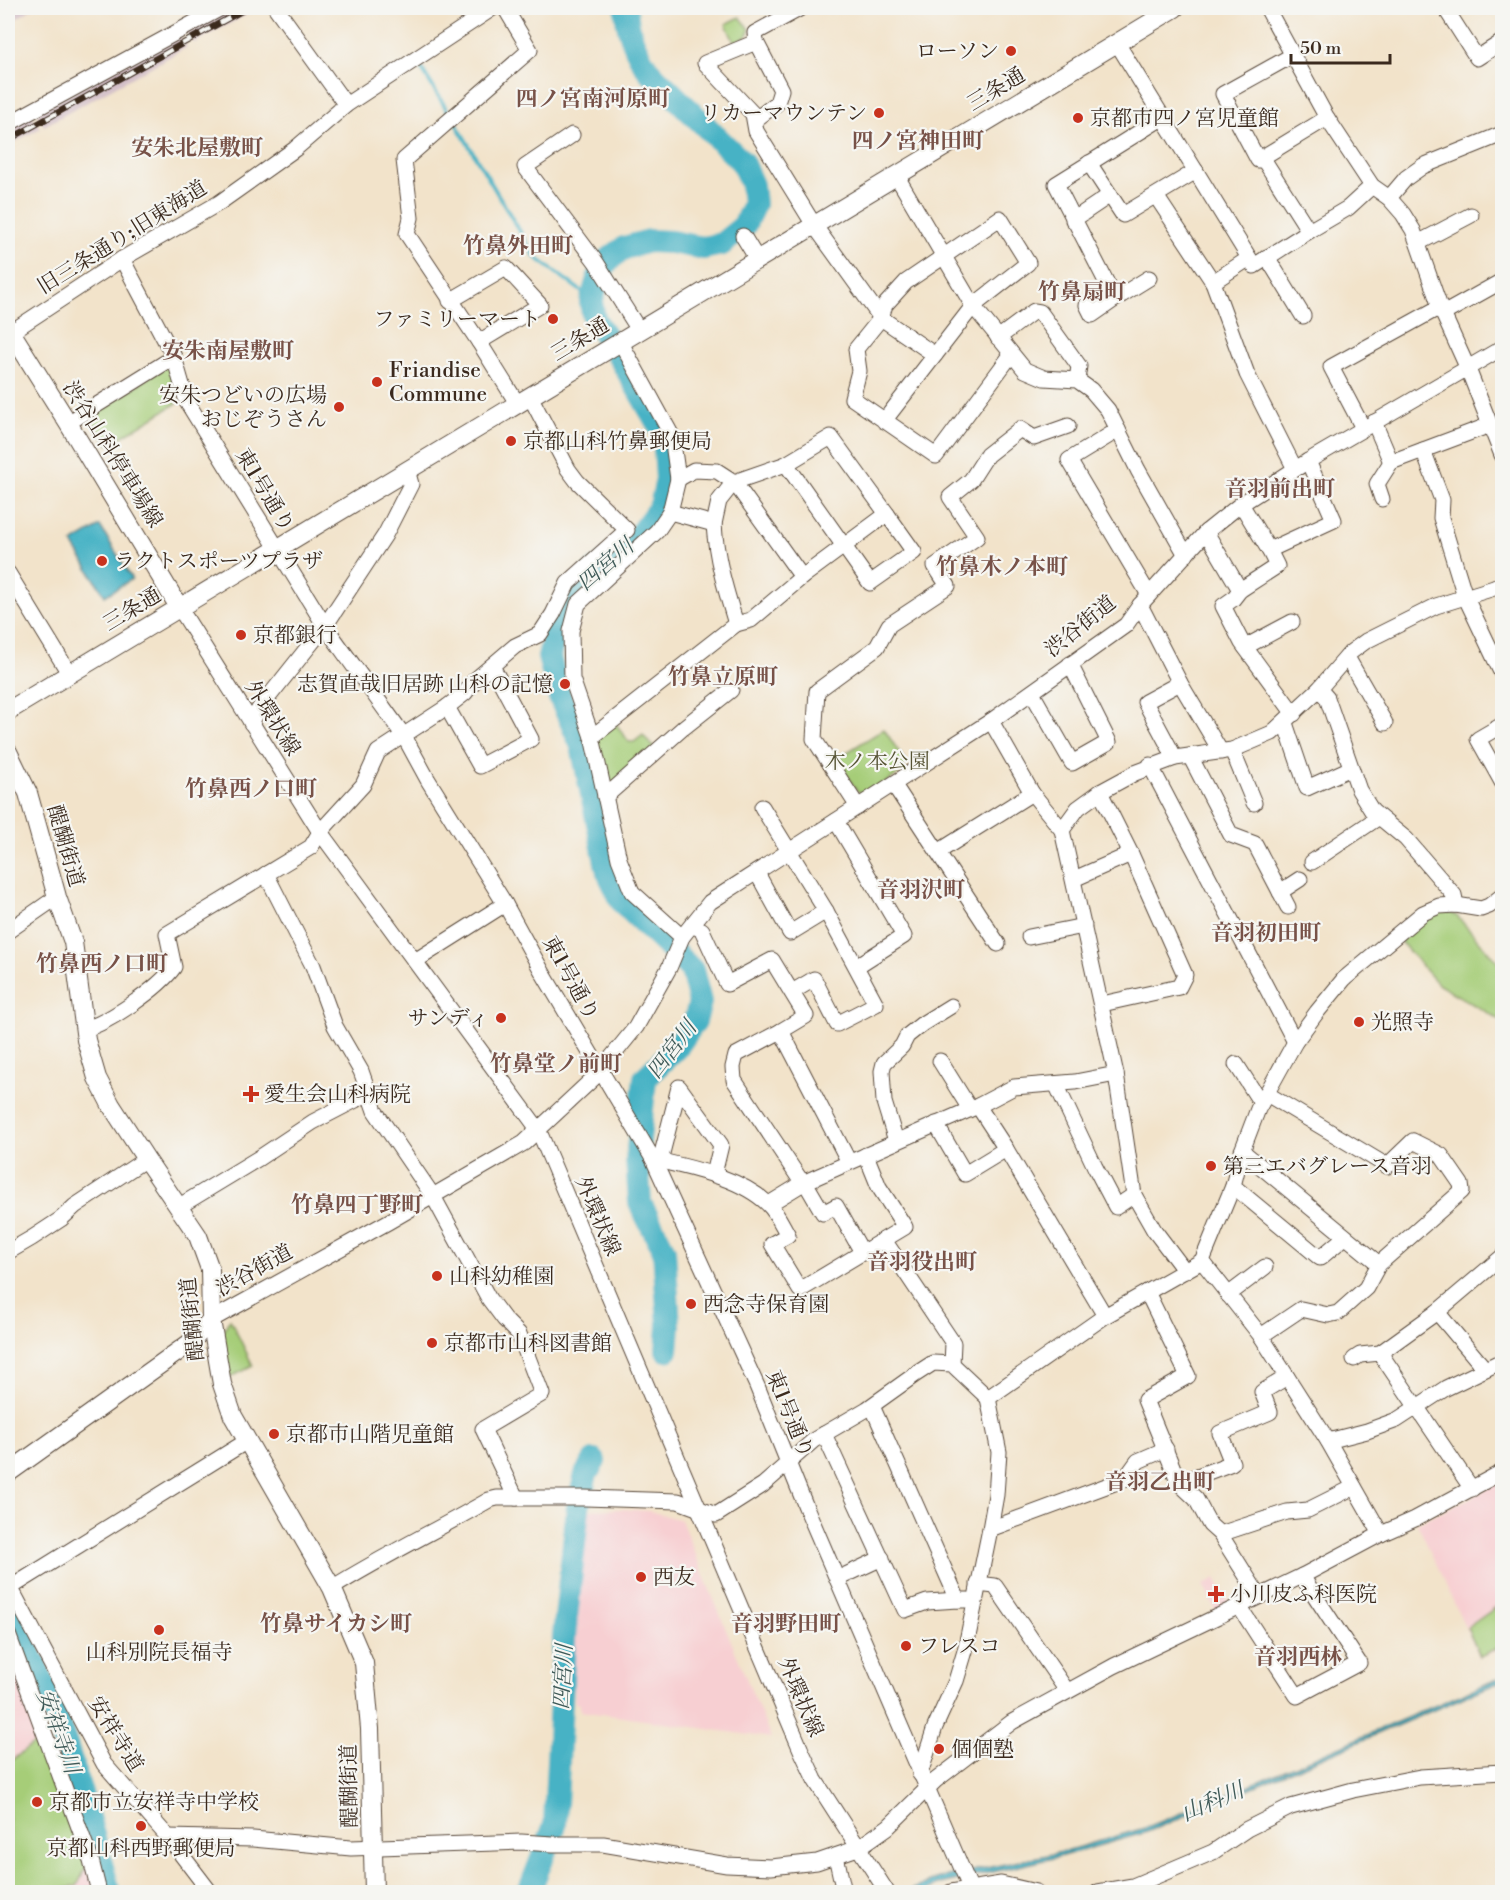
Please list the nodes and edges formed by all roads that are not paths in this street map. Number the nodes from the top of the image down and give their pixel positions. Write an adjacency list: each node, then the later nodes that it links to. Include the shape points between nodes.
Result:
1 (221, 8): 17 (street)
2 (276, 8): 13 (street)
3 (493, 8): 13 (street, 旧三条通り;旧東海道)
4 (505, 8): 43 (street, via 530,50 404,160 411,218 407,234)
5 (801, 8): 9 (street, via 754,33)
6 (1175, 8): 11 (main road, 三条通)
7 (1268, 8): 12 (street)
8 (1445, 8): 10 (street, via 1478,58)
9 (756, 42): 16 (street, via 781,90 777,103); 16 (street, via 705,63 753,114)
10 (1503, 42)
11 (1117, 43): 14 (street); 23 (main road, 三条通)
12 (1293, 55): 15 (street); 20 (street, via 1223,94 1258,160)
13 (346, 105): 36 (street, 旧三条通り;旧東海道, via 219,203)
14 (1162, 118): 21 (street); 22 (street)
15 (1327, 118): 20 (street); 24 (street)
16 (754, 120): 30 (street, via 756,131)
17 (8, 124)
18 (1503, 134): 27 (street, via 1424,166 1406,178)
19 (572, 135): 49 (street, via 525,167 596,262)
20 (1262, 156): 31 (street)
21 (1089, 163): 25 (street); 29 (street, via 1056,184)
22 (1196, 171): 26 (street); 38 (street)
23 (896, 175): 30 (main road, 三条通); 34 (street)
24 (1372, 186): 27 (street); 31 (street, via 1348,208)
25 (1110, 195): 26 (street, via 1122,215); 29 (street)
26 (1156, 196): 41 (street)
27 (1389, 198): 33 (street, via 1403,214)
28 (1471, 215): 33 (street)
29 (1073, 220): 42 (street)
30 (814, 225): 37 (main road, 三条通); 48 (street)
31 (1309, 231): 35 (street)
32 (743, 236): 37 (street)
33 (1418, 243): 46 (street)
34 (945, 257): 45 (street); 45 (street, via 1000,218 1028,263); 48 (street, via 906,282 885,305)
35 (1267, 257): 38 (street, via 1254,266); 47 (street)
36 (122, 259): 50 (street, 旧三条通り;旧東海道); 57 (street, 東1号通り)
37 (757, 259): 49 (main road, 三条通)
38 (1248, 259): 41 (street)
39 (1149, 278): 42 (street)
40 (1502, 281): 46 (street)
41 (1213, 282): 72 (street, via 1247,374)
42 (1115, 299): 44 (street, via 1092,315)
43 (450, 301): 52 (street); 52 (street, via 506,268 540,305)
44 (1087, 305)
45 (973, 306): 51 (street); 55 (street)
46 (1441, 311): 58 (street); 63 (street, via 1331,367)
47 (1303, 316)
48 (881, 318): 55 (street); 61 (street, via 856,349 859,371 852,398)
49 (639, 330): 53 (main road, 三条通)
50 (8, 331): 62 (main road, 渋谷山科停車場線)
51 (998, 338): 56 (street); 59 (street, via 1034,311 1040,312 1079,366)
52 (479, 342): 60 (street)
53 (614, 345): 60 (main road, 三条通); 74 (street, via 672,436)
54 (1503, 348): 58 (street, 渋谷街道)
55 (935, 355): 61 (street)
56 (1011, 355): 59 (street, via 1034,375); 61 (street, via 936,456)
57 (174, 357): 62 (street); 83 (street, 東1号通り, via 187,402)
58 (1468, 369): 63 (street, 渋谷街道); 64 (street)
59 (1077, 380): 66 (street, via 1108,410)
60 (524, 399): 73 (main road, 三条通); 99 (street, via 577,481 627,530 568,583 540,634 515,646)
61 (884, 421)
62 (68, 423): 92 (main road, 渋谷山科停車場線)
63 (1369, 425): 69 (street, 渋谷街道); 70 (street)
64 (1490, 425): 67 (street); 68 (street)
65 (1068, 426): 127 (street, via 1034,438 1020,429 987,456 971,480 950,497 977,537 935,567 948,586 889,625 877,647 817,691 814,739)
66 (1118, 430): 85 (street); 91 (street, via 1069,460)
67 (1423, 450): 70 (street); 90 (street, via 1442,500 1441,518)
68 (1503, 455)
69 (1308, 461): 72 (street, 渋谷街道); 84 (street, via 1334,520)
70 (1391, 462): 76 (street, via 1377,484)
71 (786, 464): 75 (street); 79 (street, via 831,437); 82 (street)
72 (1295, 469): 77 (street, 渋谷街道)
73 (407, 470): 83 (main road, 三条通); 95 (street, via 411,484 385,535)
74 (678, 479): 75 (street, via 694,470 717,471); 78 (street)
75 (734, 482): 80 (street, via 719,501); 87 (street)
76 (1382, 499)
77 (1241, 504): 81 (street, 渋谷街道); 84 (street)
78 (670, 512): 80 (street); 114 (street, via 657,531 578,604 571,631 572,679)
79 (887, 514): 82 (street); 82 (street, via 914,552 870,583)
80 (714, 524): 94 (street, via 722,578)
81 (1206, 532): 85 (street, 渋谷街道); 89 (street)
82 (843, 546): 87 (street)
83 (276, 549): 92 (main road, 三条通); 95 (street, 東1号通り)
84 (1269, 550): 89 (street, via 1277,566)
85 (1186, 555): 91 (street, 渋谷街道)
86 (8, 573): 100 (street)
87 (802, 577): 94 (street, via 751,620)
88 (1503, 584): 90 (street)
89 (1240, 590): 96 (street, via 1223,606)
90 (1465, 596): 97 (street, via 1380,633); 101 (street)
91 (1144, 600): 98 (street, 渋谷街道, via 1126,625); 102 (street)
92 (179, 607): 100 (main road, 三条通); 110 (street, 外環状線)
93 (1292, 622): 96 (street)
94 (736, 624): 114 (street)
95 (325, 626): 110 (street); 113 (street, 東1号通り)
96 (1245, 647): 108 (street)
97 (1347, 657): 103 (street); 111 (street)
98 (1071, 664): 105 (street, 渋谷街道); 105 (street, via 1110,742 1072,763)
99 (492, 666): 106 (street); 106 (street, via 531,739 480,766)
100 (69, 673): 107 (main road, 三条通)
101 (1503, 674)
102 (1180, 683): 115 (street); 117 (street, via 1145,702)
103 (1319, 689): 108 (street); 119 (street, via 1327,698)
104 (731, 690): 124 (street)
105 (1032, 693): 109 (street, 渋谷街道)
106 (447, 707): 113 (street)
107 (8, 711)
108 (1289, 718): 115 (street, via 1272,733); 119 (street, via 1307,788)
109 (991, 721): 121 (street, 渋谷街道); 123 (street)
110 (251, 723): 131 (street, 外環状線)
111 (1385, 723)
112 (1503, 725): 120 (street, via 1478,739)
113 (404, 736): 131 (street, via 378,752 363,785); 143 (street, 東1号通り)
114 (592, 737): 124 (street)
115 (1226, 751): 117 (street); 125 (street)
116 (8, 752): 142 (main road, 醍醐街道, via 27,793)
117 (1182, 757): 118 (street); 140 (street, via 1231,835 1255,844)
118 (1150, 765): 122 (street); 159 (street)
119 (1350, 768): 128 (street, via 1359,790)
120 (1503, 783)
121 (894, 785): 127 (street, 渋谷街道); 133 (street)
122 (1100, 792): 130 (street, via 1078,808); 134 (street)
123 (1032, 793): 130 (street); 133 (street)
124 (605, 797): 149 (street, via 619,859 632,892)
125 (1254, 803)
126 (762, 807): 132 (street)
127 (858, 807): 129 (street, 渋谷街道)
128 (1379, 817): 135 (street); 144 (street, via 1406,839 1454,896)
129 (836, 821): 132 (street, 渋谷街道); 153 (street, via 904,936)
130 (1062, 830): 138 (street)
131 (320, 832): 137 (street, via 312,847); 152 (street, 外環状線)
132 (791, 851): 136 (street, 渋谷街道); 146 (street)
133 (938, 852): 151 (street)
134 (1131, 854): 138 (street); 155 (street, via 1185,975 1179,987)
135 (1312, 862)
136 (758, 873): 146 (street, via 790,933); 149 (street, 渋谷街道, via 711,902)
137 (266, 874): 157 (street, via 167,934 174,967 164,981 98,1026); 165 (street, via 313,966 335,1026)
138 (1074, 879): 147 (street)
139 (1300, 879): 140 (street)
140 (1280, 892): 145 (street)
141 (1503, 896): 144 (street, via 1481,909)
142 (57, 897): 148 (street); 157 (main road, 醍醐街道, via 73,942)
143 (505, 904): 152 (street); 162 (street, 東1号通り)
144 (1456, 905): 159 (street, via 1439,906 1423,913 1344,979)
145 (1288, 907)
146 (826, 911): 153 (street)
147 (1084, 926): 150 (street); 155 (street)
148 (8, 931)
149 (687, 931): 154 (street, via 702,930 727,984 772,960); 162 (street, 渋谷街道, via 636,1027)
150 (1029, 937)
151 (998, 944)
152 (415, 960): 169 (street, 外環状線)
153 (857, 966): 154 (street, via 876,1004 837,1024 814,979)
154 (792, 992): 158 (street, via 806,1016)
155 (1102, 1004): 163 (street)
156 (951, 1006): 170 (street, via 907,1036 884,1063 884,1101)
157 (85, 1029): 174 (main road, 醍醐街道, via 97,1078)
158 (781, 1031): 176 (street); 178 (street, via 736,1055 732,1067 734,1080)
159 (1295, 1042): 166 (street)
160 (940, 1061): 167 (street)
161 (1236, 1064): 166 (street)
162 (599, 1071): 169 (street, 渋谷街道); 175 (street, 東1号通り)
163 (1116, 1074): 164 (street); 180 (street)
164 (1056, 1084): 167 (street, via 1014,1087); 180 (street, via 1116,1207)
165 (369, 1093): 181 (street, via 375,1111); 183 (street, via 313,1122)
166 (1264, 1098): 172 (street); 190 (street, via 1387,1166 1413,1141 1441,1155 1462,1191)
167 (974, 1108): 168 (street); 171 (street)
168 (936, 1124): 170 (street); 171 (street, via 965,1174)
169 (538, 1129): 181 (street, 渋谷街道, via 524,1143); 219 (street, 外環状線)
170 (896, 1141): 173 (street)
171 (1006, 1149): 196 (street)
172 (1242, 1151): 179 (street); 184 (street)
173 (866, 1155): 176 (street); 185 (street, via 879,1187 904,1227)
174 (146, 1160): 183 (main road, 醍醐街道); 186 (street)
175 (656, 1160): 177 (street); 177 (street, via 679,1087 721,1145); 212 (street, 東1号通り)
176 (849, 1162): 178 (street)
177 (714, 1174): 182 (street)
178 (805, 1182): 182 (street); 187 (street, via 823,1213 836,1206)
179 (1233, 1186): 184 (street, via 1320,1258); 189 (street)
180 (1134, 1195): 192 (street, via 1154,1230)
181 (433, 1196): 197 (street, 渋谷街道); 218 (street, via 489,1299 519,1334 542,1394 483,1429)
182 (769, 1204): 187 (street, via 788,1235 772,1244 800,1290)
183 (178, 1207): 197 (main road, 醍醐街道, via 206,1254)
184 (1345, 1237): 190 (street)
185 (884, 1240): 187 (street); 202 (street, via 953,1343)
186 (8, 1252)
187 (862, 1252)
188 (1503, 1257): 195 (street)
189 (1202, 1261): 192 (street); 194 (street)
190 (1379, 1263): 198 (street, via 1366,1288 1338,1313 1328,1315 1301,1309)
191 (1265, 1267): 194 (street)
192 (1185, 1270): 193 (street)
193 (1147, 1292): 196 (street); 211 (street, via 1188,1376 1145,1400)
194 (1228, 1295): 198 (street)
195 (1437, 1312): 200 (street); 203 (street)
196 (1105, 1316): 205 (street)
197 (211, 1320): 209 (main road, 醍醐街道, via 222,1384); 214 (main road, 渋谷街道, via 190,1343)
198 (1260, 1336): 204 (street)
199 (1357, 1353): 200 (street)
200 (1380, 1353): 207 (street)
201 (1503, 1361): 203 (street)
202 (952, 1364): 205 (street); 206 (street, via 933,1364)
203 (1485, 1369): 207 (street)
204 (1287, 1377): 210 (street); 215 (street, via 1262,1392 1270,1412 1220,1433 1232,1463)
205 (988, 1398): 220 (street, via 999,1452)
206 (872, 1406): 208 (street); 231 (street)
207 (1417, 1406): 210 (street, via 1396,1420); 217 (street)
208 (824, 1434): 212 (street); 223 (street)
209 (247, 1441): 227 (street); 228 (main road, 醍醐街道)
210 (1328, 1441): 216 (street)
211 (1166, 1449): 215 (street); 220 (street, via 1138,1461 1125,1479)
212 (788, 1464): 219 (street, via 716,1515); 225 (street, 東1号通り)
213 (1503, 1472): 217 (street)
214 (8, 1473)
215 (1179, 1483): 221 (street, via 1196,1498 1210,1525)
216 (1354, 1488): 221 (street, via 1308,1509); 222 (street)
217 (1472, 1489): 222 (street)
218 (516, 1498): 219 (street, via 678,1501); 228 (street, via 489,1500)
219 (700, 1509): 241 (street, 外環状線, via 801,1750)
220 (990, 1529): 226 (street)
221 (1220, 1534): 229 (street)
222 (1381, 1534): 224 (street)
223 (882, 1558): 225 (street); 231 (street, via 905,1610 927,1602)
224 (1302, 1576): 229 (street); 232 (street, via 1359,1664 1298,1696)
225 (837, 1579): 237 (street, 東1号通り)
226 (978, 1584): 230 (street); 235 (street, via 995,1586)
227 (9, 1585): 233 (street, 安祥寺道)
228 (332, 1588): 240 (main road, 醍醐街道, via 364,1663 370,1730)
229 (1258, 1596): 232 (street)
230 (975, 1599): 231 (street); 237 (street, via 956,1681)
231 (958, 1600)
232 (1239, 1606): 235 (street)
233 (13, 1610): 239 (street, 安祥寺道, via 105,1764)
234 (8, 1634): 245 (street, via 91,1860)
235 (1067, 1690): 238 (street, via 1012,1722)
236 (1503, 1772): 251 (street, via 1420,1777 1291,1807 1213,1852 1133,1886)
237 (920, 1774): 238 (street, 東1号通り)
238 (927, 1789): 241 (street, via 888,1827); 244 (street, 東1号通り)
239 (168, 1837): 240 (street); 246 (street, 安祥寺道)
240 (372, 1848): 242 (street, via 521,1842 603,1844 727,1865 771,1867); 247 (main road, 醍醐街道)
241 (858, 1848): 242 (street); 243 (street, 外環状線)
242 (836, 1856): 248 (street)
243 (885, 1889)
244 (970, 1889): 249 (street); 250 (street, via 1001,1884)
245 (99, 1893)
246 (210, 1893)
247 (374, 1893)
248 (844, 1893)
249 (951, 1893)
250 (1036, 1893)
251 (1098, 1893)

